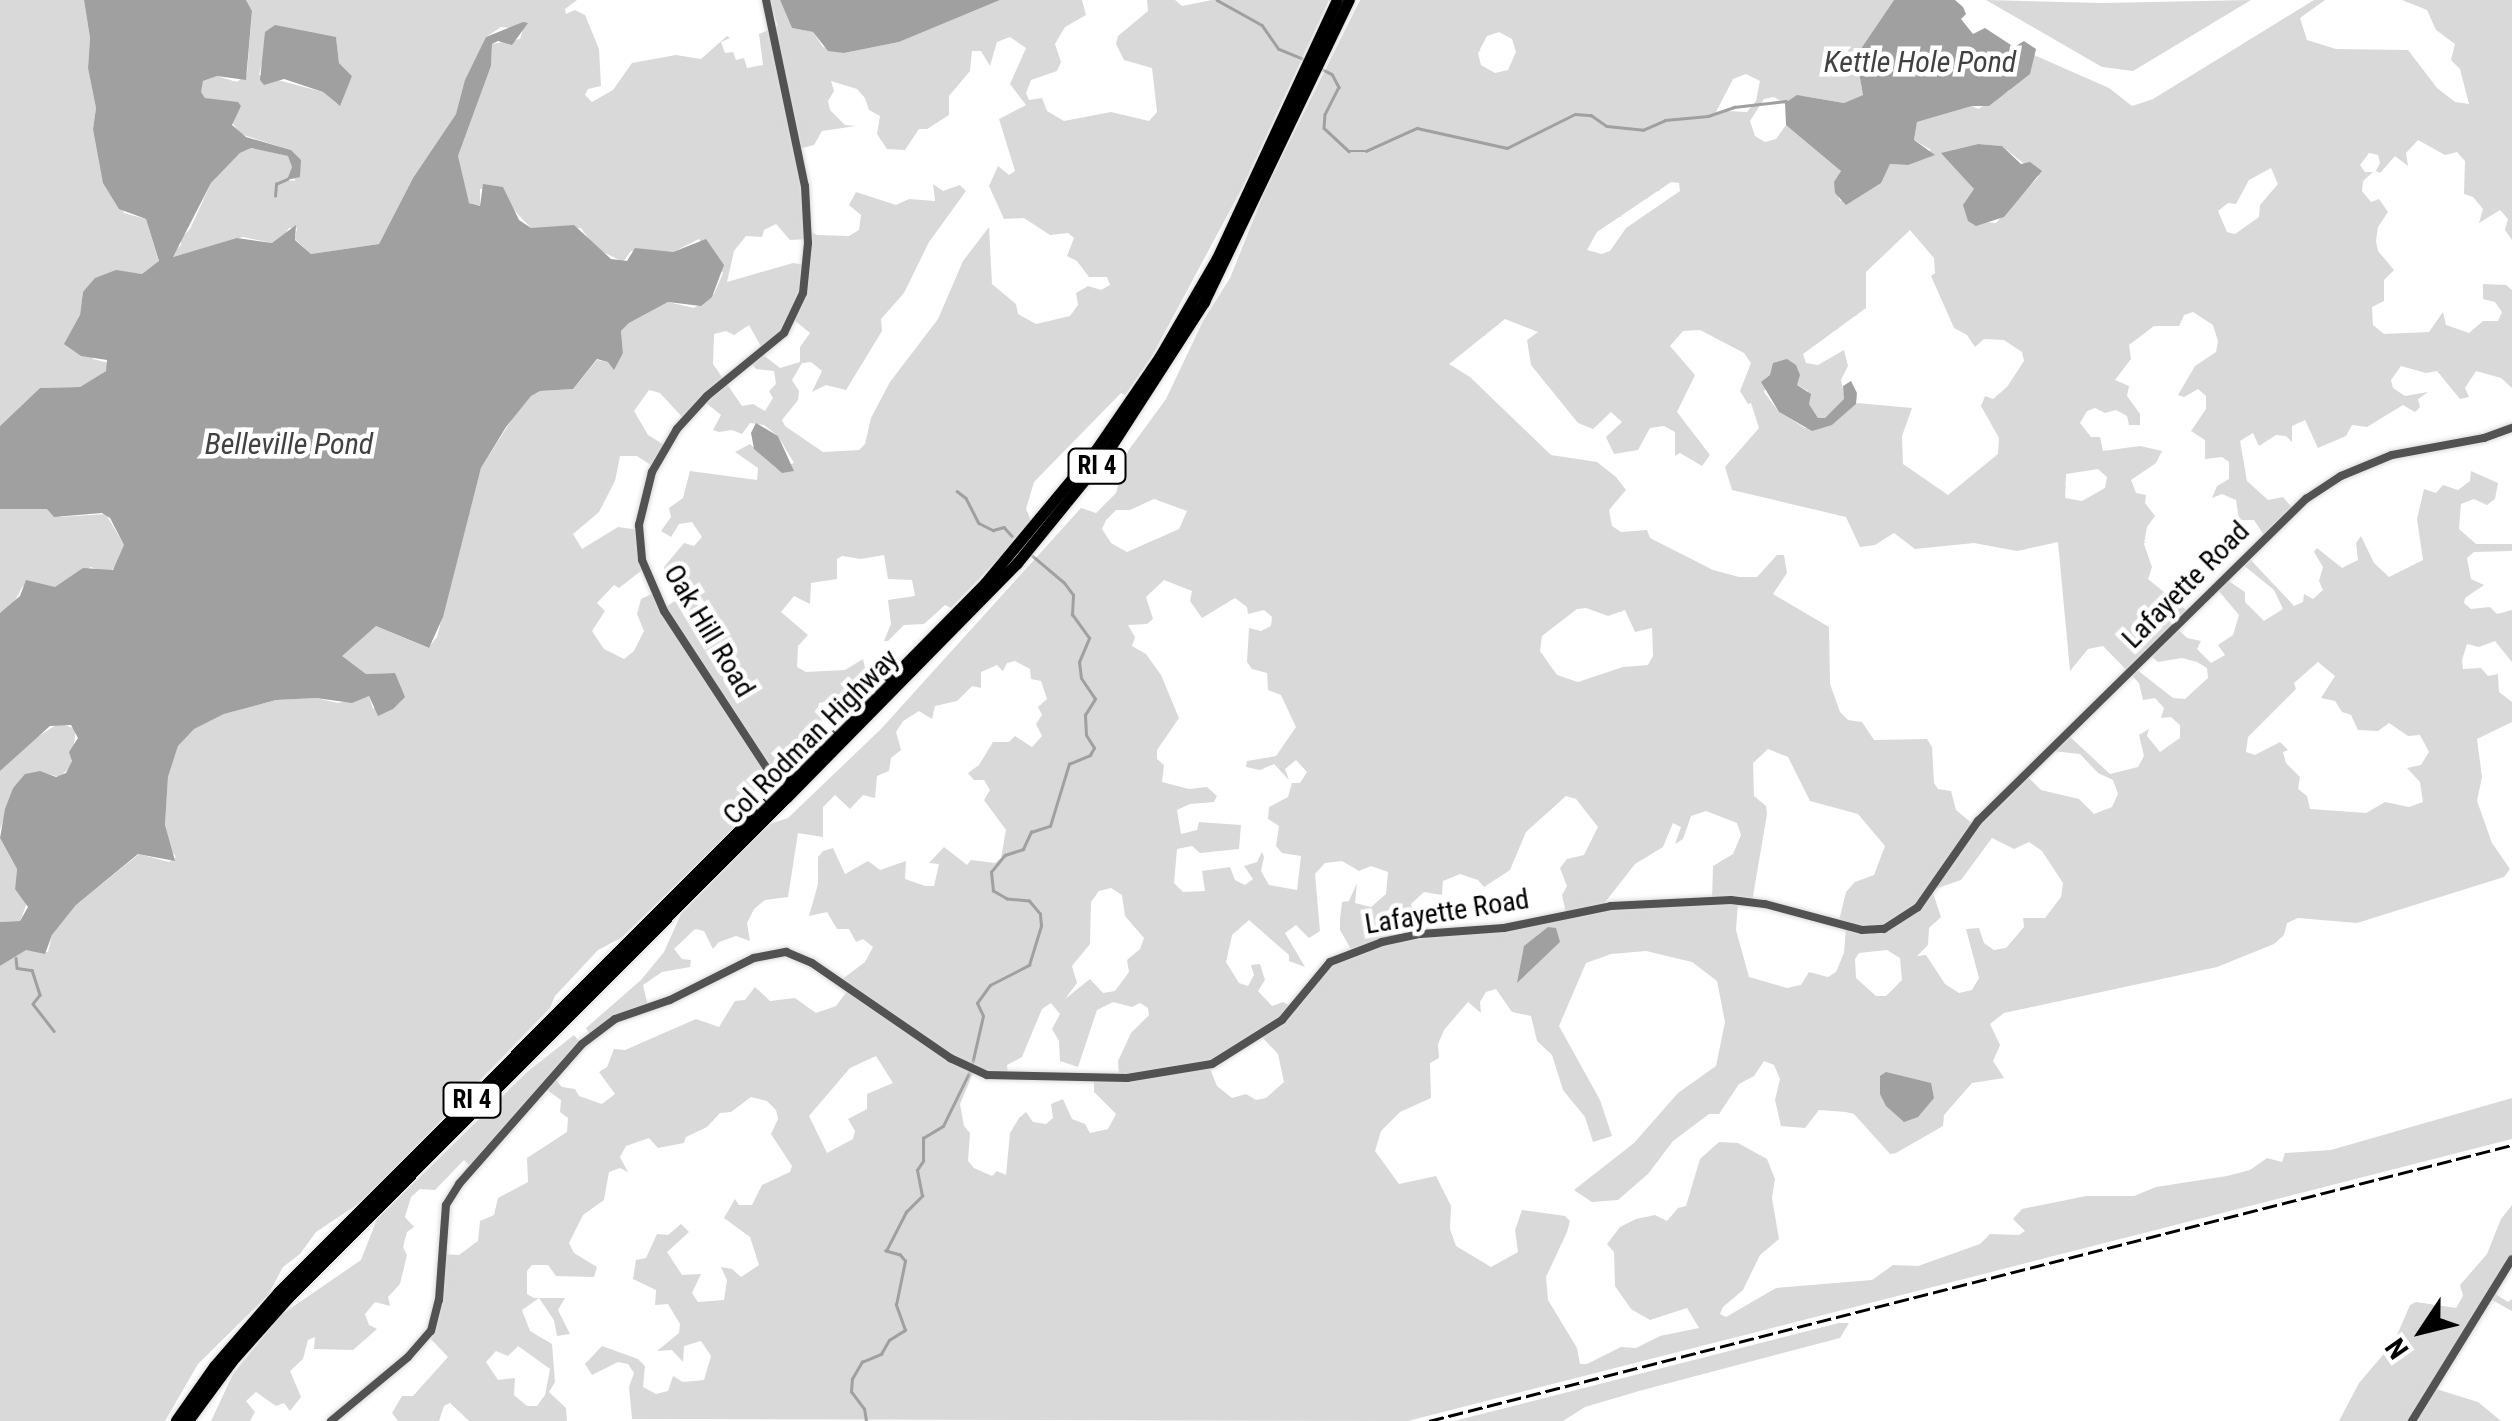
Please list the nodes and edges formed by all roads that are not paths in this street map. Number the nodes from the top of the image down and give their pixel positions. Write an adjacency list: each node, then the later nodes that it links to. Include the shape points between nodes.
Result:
1 (766, 0): 6 (street, Oak Hill Road, via 805,186 804,293 780,336 677,428 652,472 639,526 642,560 664,611)
2 (1338, 0): 4 (highway, Col Rodman Highway / RI 4)
3 (1349, 0): 4 (highway, Col Rodman Highway / RI 4)
4 (1314, 65): 6 (highway, Col Rodman Highway / RI 4, via 1208,274 1096,451 985,583)
5 (2512, 428): 10 (street, Lafayette Road, via 2392,455 2306,499 1978,821 1918,907 1884,929 1848,928 1731,900 1612,906 1504,928 1421,934 1330,962 1282,1020 1212,1064 1127,1078 987,1074 950,1058 786,952 754,958 616,1019 582,1044 459,1184 444,1216 431,1331)
6 (784, 793): 8 (highway, Col Rodman Highway / RI 4, via 280,1293); 9 (highway, Col Rodman Highway / RI 4, via 287,1299)
7 (2512, 1259): 11 (street)
8 (177, 1421)
9 (188, 1421)
10 (332, 1421)
11 (2412, 1421)

